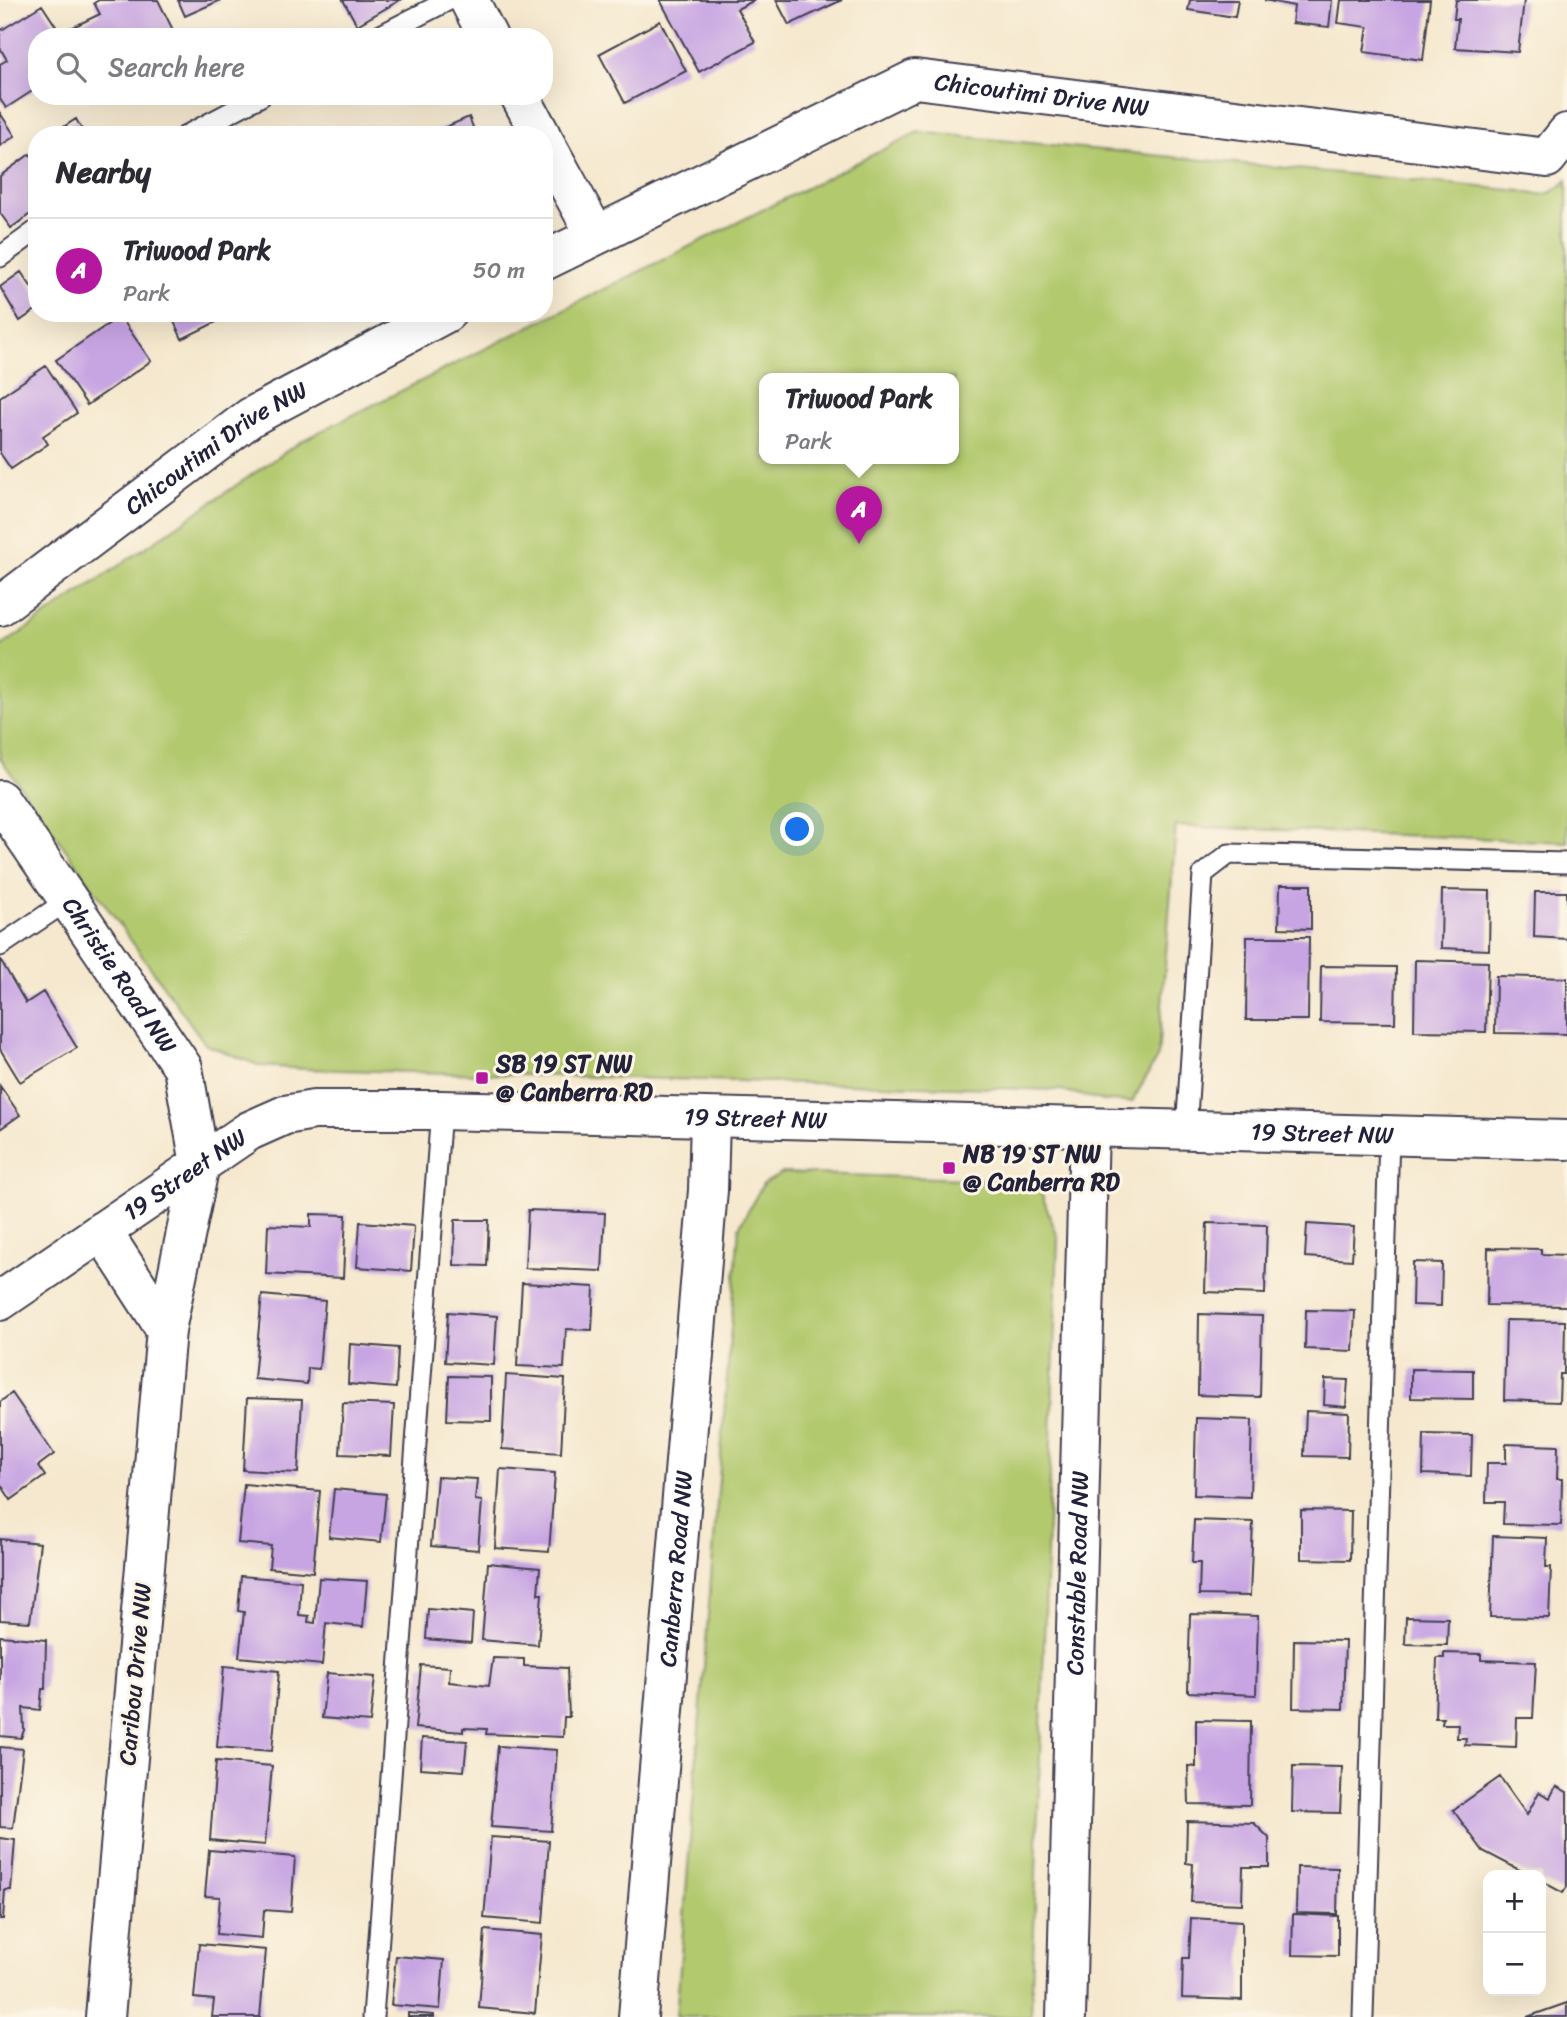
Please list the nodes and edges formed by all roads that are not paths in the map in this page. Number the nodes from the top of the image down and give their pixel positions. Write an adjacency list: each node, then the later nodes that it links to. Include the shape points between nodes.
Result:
1 (449, 0): 3 (lane)
2 (469, 0): 4 (street)
3 (395, 28)
4 (483, 28)
5 (244, 105): 7 (lane)
6 (525, 105): 8 (street)
7 (204, 126)
8 (536, 126)
9 (1567, 132): 11 (street, Chicoutimi Drive NW, via 1547,158 915,79)
10 (553, 157): 11 (street)
11 (595, 234): 13 (street, Chicoutimi Drive NW)
12 (28, 237): 14 (lane)
13 (553, 256)
14 (0, 257)
15 (429, 322): 16 (street, Chicoutimi Drive NW, via 251,417)
16 (0, 606)
17 (0, 800): 19 (street, Christie Road NW)
18 (1567, 863): 24 (lane, via 1229,854 1203,874)
19 (67, 901): 20 (lane); 27 (street, Christie Road NW, via 183,1068)
20 (0, 946)
21 (441, 1110): 22 (street, 19 Street NW); 27 (street, 19 Street NW, via 324,1109 285,1115 249,1131); 32 (lane)
22 (710, 1119): 23 (street, 19 Street NW); 33 (street, Canberra Road NW, via 707,1203)
23 (1089, 1127): 24 (street, 19 Street NW); 34 (street, Constable Road NW)
24 (1186, 1132): 25 (street, 19 Street NW)
25 (1389, 1135): 26 (street, 19 Street NW); 35 (lane)
26 (1567, 1140)
27 (200, 1164): 28 (street, 19 Street NW); 30 (street, Caribou Drive NW)
28 (102, 1231): 29 (street, 19 Street NW); 30 (street)
29 (0, 1301)
30 (166, 1330): 31 (street, Caribou Drive NW)
31 (105, 2017)
32 (373, 2017)
33 (638, 2017)
34 (1066, 2017)
35 (1363, 2017)

